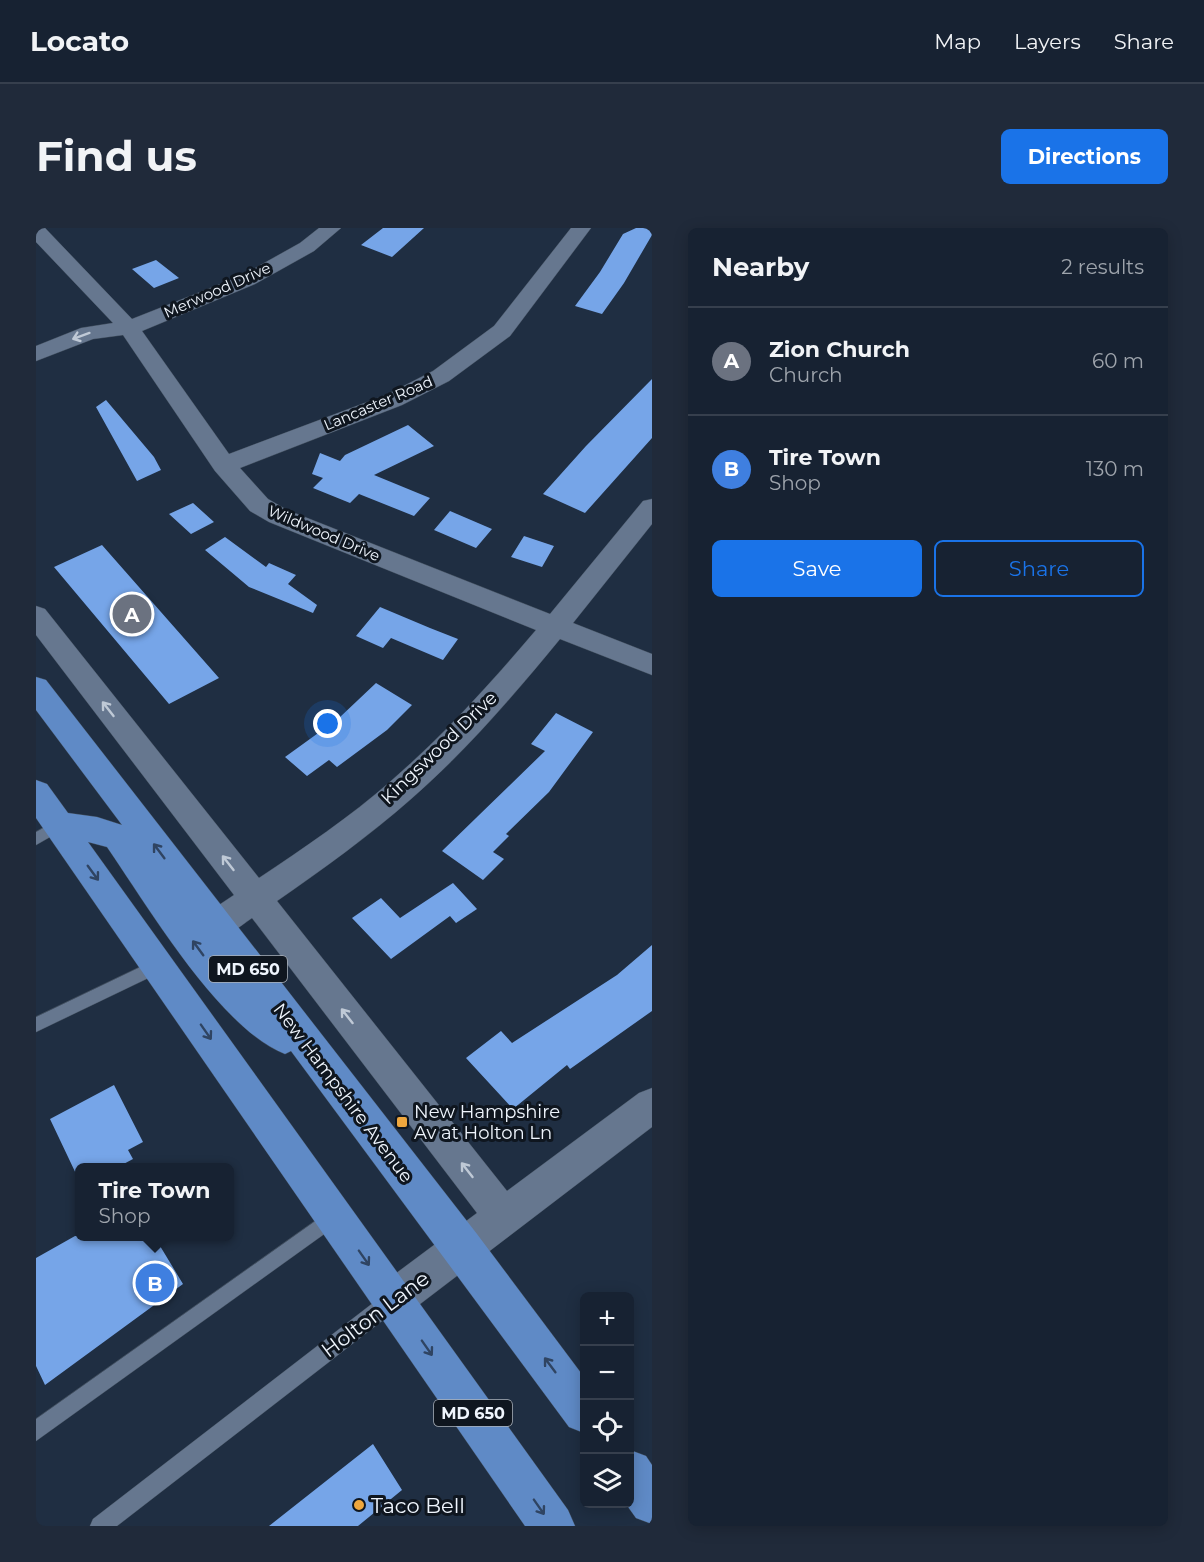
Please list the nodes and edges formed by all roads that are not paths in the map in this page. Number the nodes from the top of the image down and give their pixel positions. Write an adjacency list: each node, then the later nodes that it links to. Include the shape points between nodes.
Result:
1 (331, 228): 4 (street, Merwood Drive, via 307,247 248,280)
2 (582, 228): 7 (street, Lancaster Road, via 502,332 441,376 394,400)
3 (36, 230): 4 (street, Wildwood Drive)
4 (129, 328): 5 (street, Merwood Drive, one-way to 5, via 89,333); 6 (street, Merwood Drive, via 109,345); 7 (street, Wildwood Drive)
5 (36, 354)
6 (36, 373)
7 (224, 465): 10 (street, Wildwood Drive, via 259,505 278,516)
8 (652, 507): 10 (street, Kingswood Drive)
9 (36, 616): 15 (street, one-way to 9)
10 (553, 626): 11 (street, Wildwood Drive); 15 (street, Kingswood Drive, via 473,720 402,789 320,854)
11 (652, 665)
12 (36, 688): 16 (main road, New Hampshire Avenue / MD 650, one-way to 12)
13 (36, 793): 14 (main road, MD 650)
14 (48, 832): 17 (main road, MD 650, one-way to 17); 19 (main road, one-way to 14, via 263,1022 220,979 118,838 93,829)
15 (255, 898): 16 (street, Kingswood Drive); 22 (street, one-way to 15)
16 (215, 925): 19 (main road, New Hampshire Avenue / MD 650)
17 (159, 965): 18 (lane); 21 (main road, MD 650, one-way to 21)
18 (36, 1025)
19 (317, 1058): 23 (main road, New Hampshire Avenue / MD 650)
20 (652, 1106): 22 (street, Holton Lane)
21 (335, 1216): 24 (main road, MD 650, one-way to 24); 26 (lane)
22 (503, 1216): 23 (street, Holton Lane)
23 (463, 1248): 24 (street, Holton Lane); 25 (main road, New Hampshire Avenue / MD 650, one-way to 23)
24 (393, 1300): 29 (lane, Holton Lane); 30 (main road, MD 650, one-way to 30)
25 (580, 1405)
26 (36, 1431)
27 (634, 1477): 28 (main road)
28 (652, 1502)
29 (100, 1526)
30 (552, 1526)

